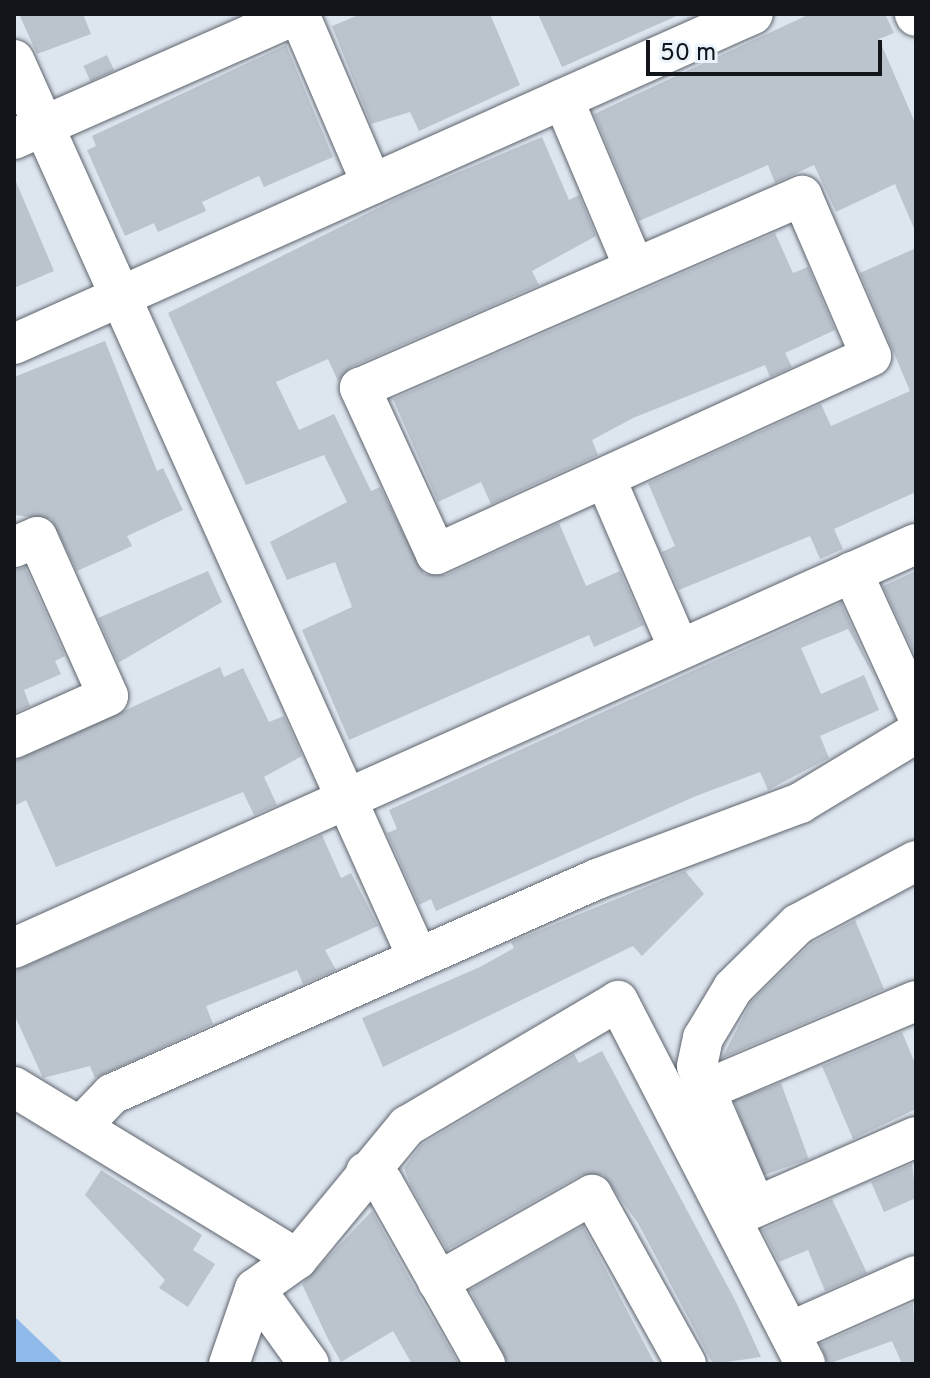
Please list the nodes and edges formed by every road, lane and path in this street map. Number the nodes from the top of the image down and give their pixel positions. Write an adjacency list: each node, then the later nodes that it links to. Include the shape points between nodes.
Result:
1 (298, 14): 5 (street); 6 (street)
2 (753, 14): 4 (street)
3 (14, 60): 5 (street)
4 (563, 99): 6 (street); 7 (street)
5 (29, 132): 8 (street)
6 (372, 184): 8 (street)
7 (633, 265): 10 (street, via 802,196 871,356); 10 (street, via 360,388 436,554)
8 (120, 296): 9 (street); 18 (street)
9 (14, 344)
10 (606, 480): 14 (street)
11 (916, 544): 13 (street)
12 (14, 547): 17 (street, via 37,537 108,696)
13 (852, 572): 14 (street); 15 (street)
14 (679, 649): 18 (street)
15 (916, 712)
16 (916, 733): 21 (street, via 800,803)
17 (14, 738)
18 (346, 798): 20 (street); 21 (street)
19 (916, 861): 24 (street, via 798,924 733,988 703,1038 697,1066)
20 (14, 948)
21 (417, 956): 25 (street, via 112,1094)
22 (916, 1001): 24 (street)
23 (14, 1087): 25 (street)
24 (705, 1090): 28 (street)
25 (81, 1126): 29 (street)
26 (916, 1137): 28 (street)
27 (366, 1172): 28 (street, via 407,1126 618,1001); 29 (street); 31 (street, via 383,1183)
28 (744, 1212): 33 (street)
29 (297, 1259): 32 (street)
30 (916, 1276): 33 (street)
31 (438, 1282): 36 (street); 37 (street, via 592,1195)
32 (255, 1289): 34 (street); 35 (street)
33 (798, 1348)
34 (229, 1364)
35 (309, 1364)
36 (485, 1364)
37 (686, 1364)

